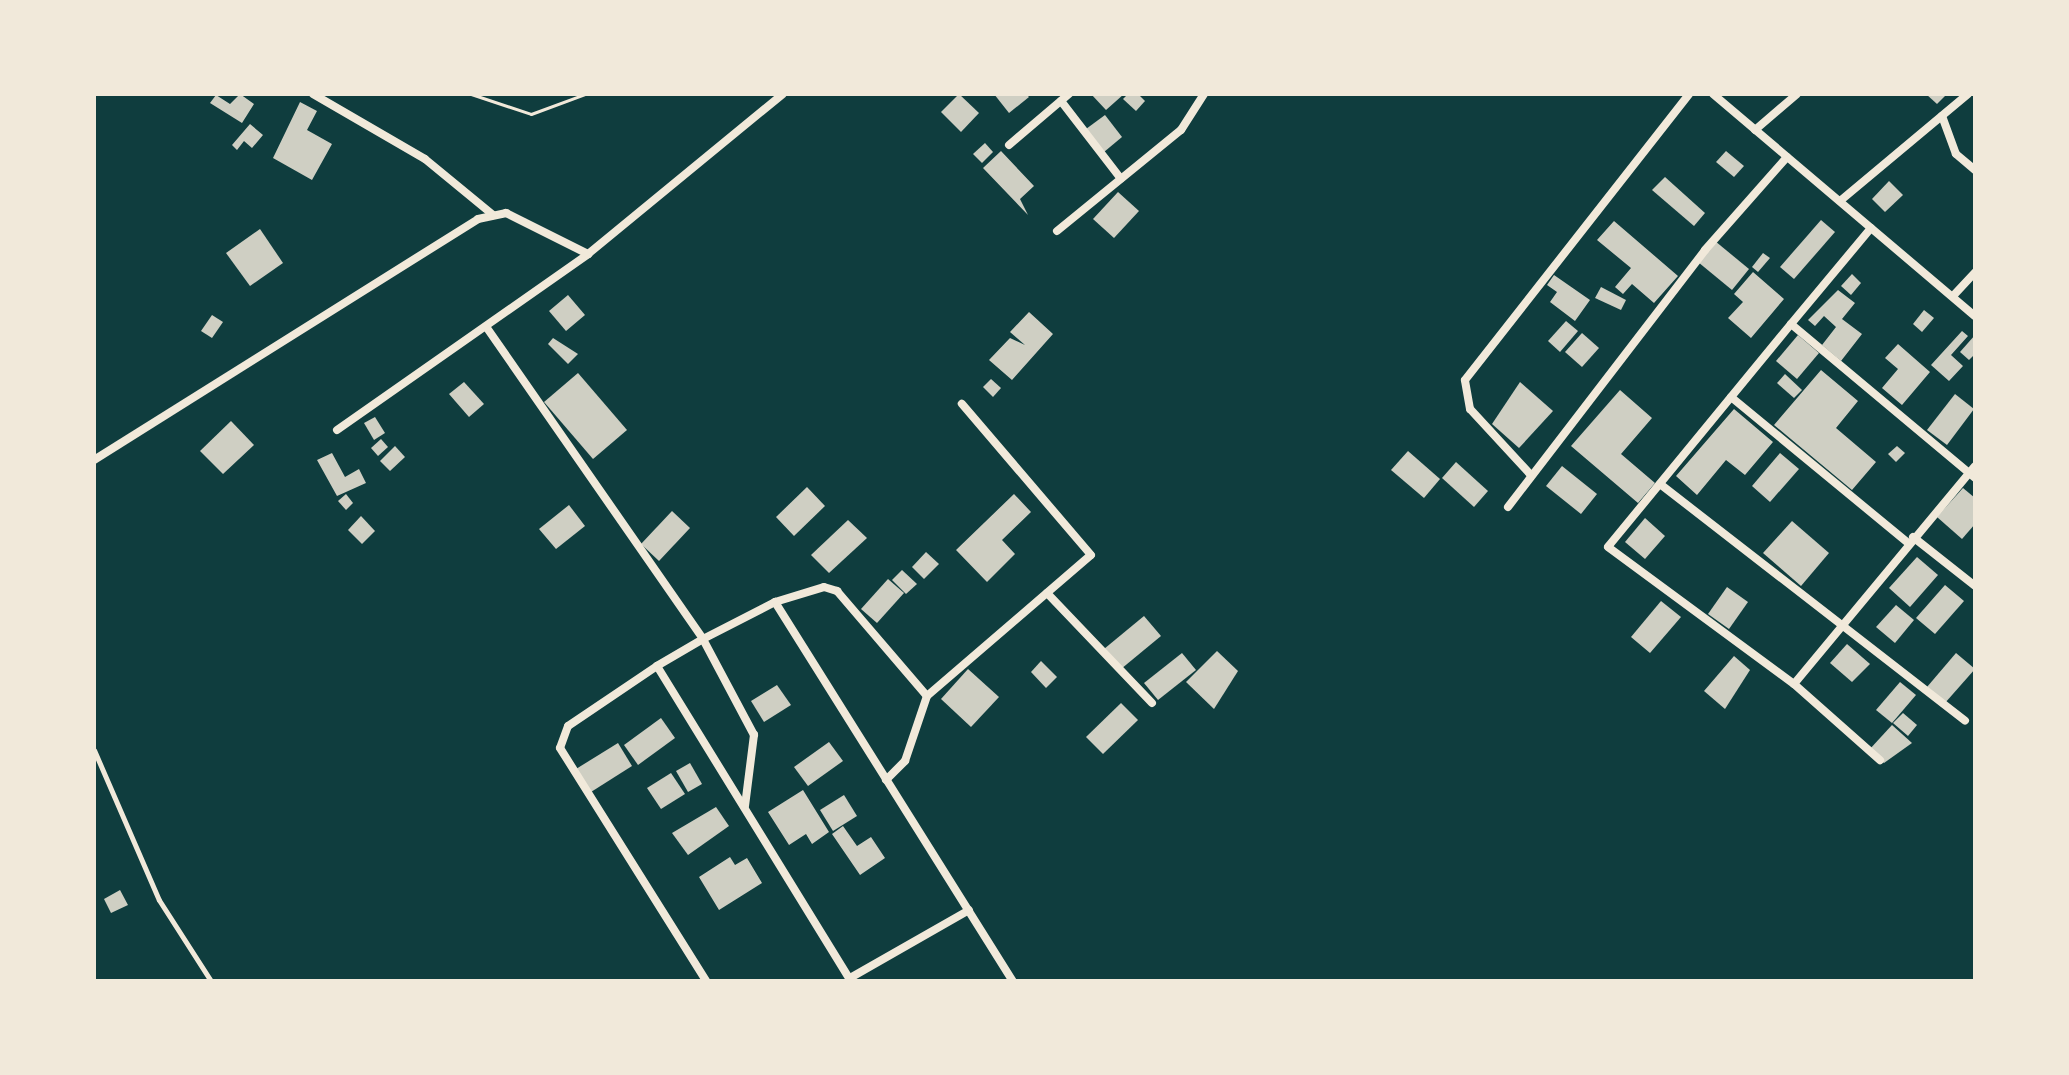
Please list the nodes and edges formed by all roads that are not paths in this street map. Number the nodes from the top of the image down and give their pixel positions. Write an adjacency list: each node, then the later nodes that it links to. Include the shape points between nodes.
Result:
1 (313, 94): 16 (street, via 425,159)
2 (783, 94): 19 (street)
3 (1204, 94): 14 (street, via 1181,130)
4 (1689, 94): 30 (street, via 1465,380 1470,409)
5 (1713, 94): 10 (street)
6 (1797, 94): 10 (street)
7 (1968, 94): 9 (street)
8 (1065, 97): 11 (street); 14 (street)
9 (1942, 116): 13 (street, via 1956,154); 15 (street)
10 (1755, 130): 12 (street)
11 (1009, 145)
12 (1787, 157): 15 (street); 30 (street)
13 (1975, 170)
14 (1121, 179): 18 (street)
15 (1840, 201): 17 (street)
16 (492, 214): 19 (street, via 521,218); 28 (street)
17 (1871, 228): 21 (street); 23 (street)
18 (1057, 231)
19 (588, 254): 24 (street)
20 (1975, 272): 21 (street)
21 (1953, 296): 22 (street)
22 (1975, 316)
23 (1791, 324): 25 (street); 29 (street)
24 (487, 328): 27 (street); 38 (street)
25 (1731, 397): 31 (street); 33 (street)
26 (962, 404): 35 (street, via 1091,555)
27 (337, 430)
28 (94, 460)
29 (1973, 472): 33 (street)
30 (1530, 474): 32 (street)
31 (1660, 484): 37 (street); 40 (street, via 1608,547)
32 (1508, 507)
33 (1910, 540): 34 (street); 37 (street)
34 (1975, 586)
35 (1047, 593): 41 (street); 42 (street)
36 (775, 602): 38 (street); 41 (street, via 831,588); 46 (street)
37 (1840, 627): 40 (street); 43 (street)
38 (703, 639): 39 (street); 47 (street, via 754,735)
39 (657, 666): 47 (street); 51 (street, via 568,726 560,748)
40 (1794, 684): 45 (street)
41 (927, 696): 46 (street, via 905,761)
42 (1152, 703)
43 (1965, 721)
44 (94, 750): 50 (lane, via 159,900)
45 (1880, 760)
46 (886, 780): 48 (street)
47 (745, 806): 49 (street)
48 (969, 910): 49 (street); 52 (street)
49 (851, 980)
50 (211, 981)
51 (706, 981)
52 (1013, 981)

